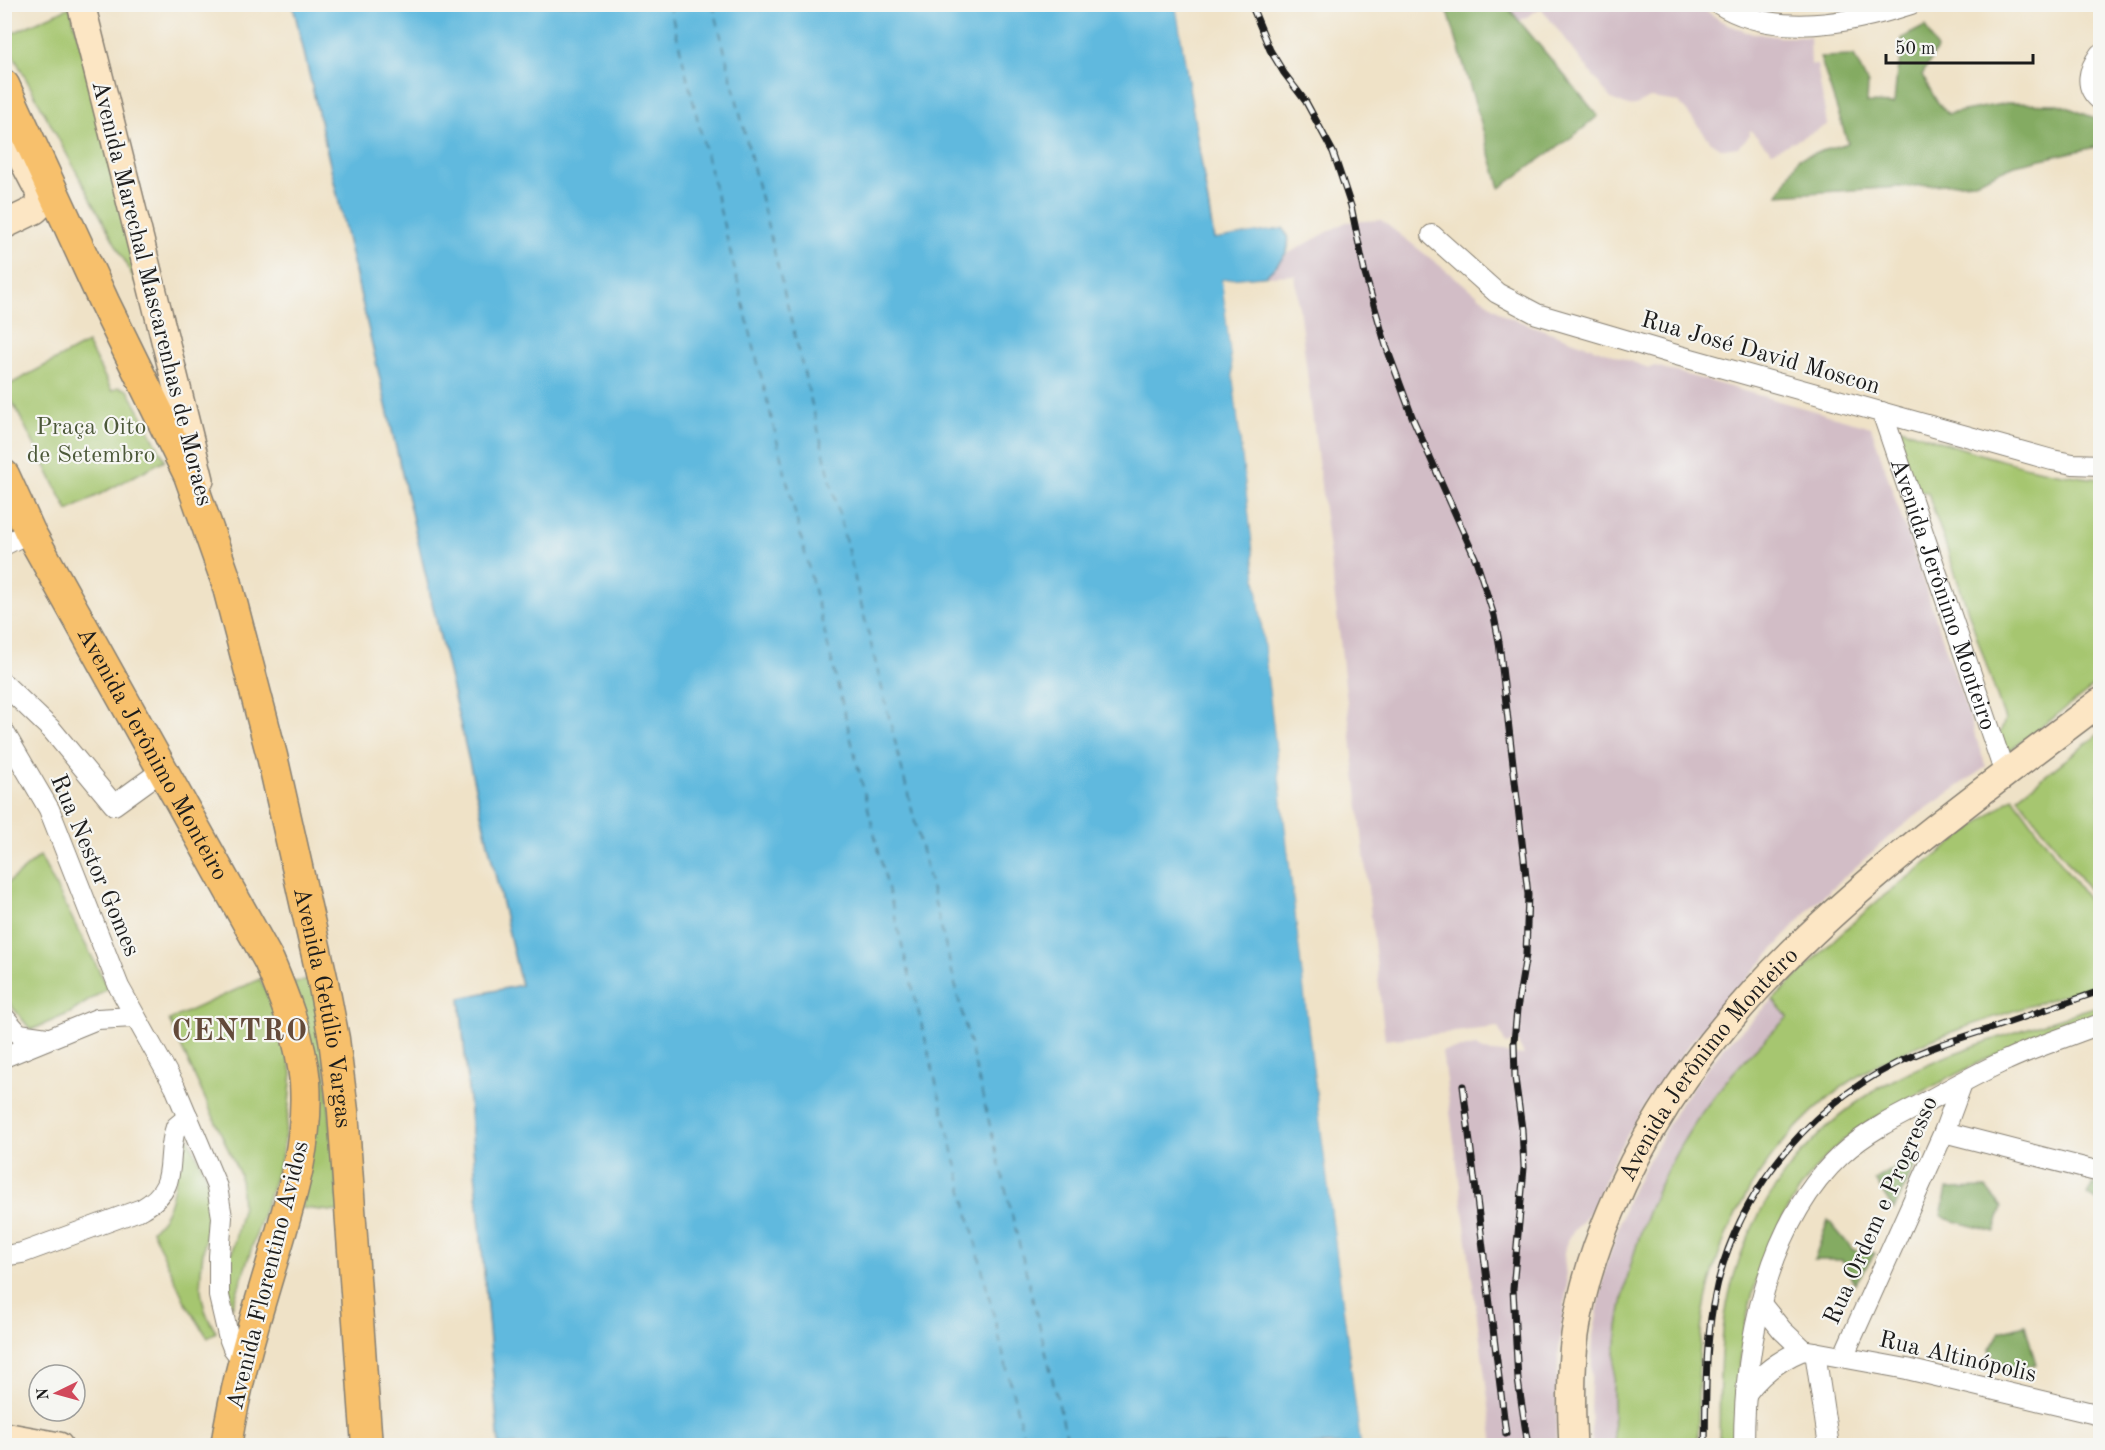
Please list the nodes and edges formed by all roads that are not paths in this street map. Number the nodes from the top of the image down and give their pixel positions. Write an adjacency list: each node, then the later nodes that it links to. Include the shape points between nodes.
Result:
1 (81, 4): 14 (street, Avenida Marechal Mascarenhas de Moraes)
2 (1719, 4): 3 (street, via 1747,18 1791,24 1844,20)
3 (1911, 4)
4 (2100, 54): 6 (street, via 2088,80)
5 (4, 85): 14 (main road, Avenida Getúlio Vargas, via 189,475)
6 (2100, 100)
7 (4, 124): 8 (street, via 39,189 41,200 35,210)
8 (4, 225)
9 (1432, 235): 10 (street, Rua José David Moscon, via 1497,293 1530,311)
10 (1881, 412): 11 (street, Rua José David Moscon, via 2052,460); 19 (street, Avenida Jerônimo Monteiro)
11 (2100, 465)
12 (4, 476): 13 (main road, Avenida Jerônimo Monteiro)
13 (17, 538): 18 (main road, Avenida Jerônimo Monteiro)
14 (226, 580): 41 (main road, Avenida Getúlio Vargas, via 272,756 334,1039 343,1111)
15 (4, 684): 18 (street, via 52,730 114,805)
16 (2100, 702): 19 (street, Avenida Jerônimo Monteiro)
17 (4, 732): 20 (street, Rua Nestor Gomes, via 49,809)
18 (161, 771): 25 (main road, Avenida Jerônimo Monteiro, via 269,961)
19 (2005, 774): 42 (street, Avenida Jerônimo Monteiro, via 1916,842 1820,925 1722,1028 1676,1087 1618,1192 1591,1264 1575,1336)
20 (119, 987): 22 (street, Rua Nestor Gomes); 23 (street, Rua Nestor Gomes)
21 (4, 1017): 26 (street)
22 (134, 1017): 23 (street); 28 (street, Rua Nestor Gomes, via 175,1087)
23 (97, 1019): 26 (street)
24 (2100, 1024): 27 (street, via 2007,1059)
25 (296, 1034): 35 (main road, Avenida Florentino Avidos, via 305,1081 301,1158)
26 (14, 1048)
27 (1962, 1083): 29 (street, Rua Ordem e Progresso); 32 (street, via 1862,1138 1826,1171 1790,1224)
28 (188, 1118): 31 (street, via 176,1127 169,1178 153,1203 33,1249); 35 (street, Rua Nestor Gomes, via 221,1203 219,1296 228,1335)
29 (1944, 1132): 30 (street); 34 (street, Rua Ordem e Progresso)
30 (2100, 1172)
31 (4, 1256)
32 (1761, 1304): 33 (street, via 1782,1330); 36 (street)
33 (1809, 1351): 34 (street, Rua Altinópolis); 36 (street, via 1774,1365); 44 (street)
34 (1843, 1357): 37 (street, Rua Altinópolis)
35 (243, 1361): 40 (main road, Avenida Florentino Avidos)
36 (1746, 1394): 43 (street)
37 (2100, 1415)
38 (4, 1436): 39 (street)
39 (59, 1446)
40 (226, 1446)
41 (367, 1446)
42 (1573, 1446)
43 (1744, 1446)
44 (1829, 1446)

